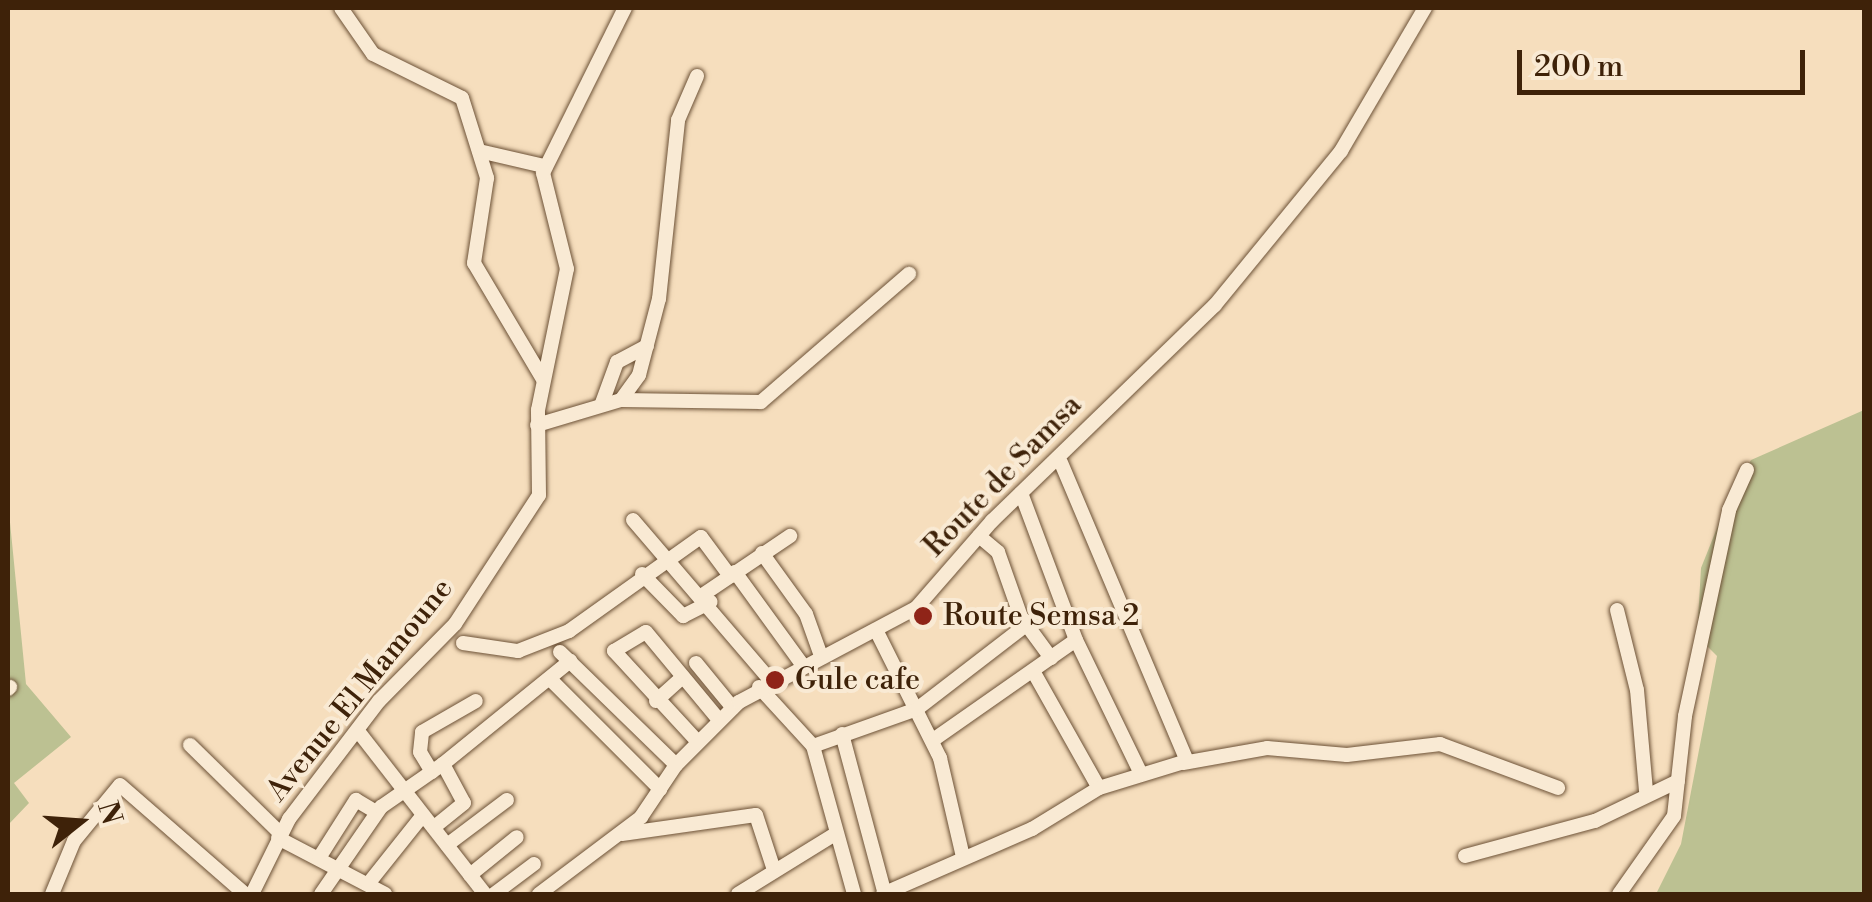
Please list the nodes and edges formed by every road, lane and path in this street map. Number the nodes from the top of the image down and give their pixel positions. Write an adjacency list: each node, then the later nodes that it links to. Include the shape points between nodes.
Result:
1 (340, 8): 5 (street, via 373,54 457,92)
2 (625, 8): 6 (street)
3 (1425, 8): 13 (street, Route de Samsa, via 1341,151 1215,306)
4 (697, 76): 8 (street, via 678,120)
5 (479, 152): 6 (street); 9 (street, via 486,185 474,263)
6 (544, 166): 9 (street, via 549,223 568,275)
7 (910, 274): 10 (street, via 762,402)
8 (647, 346): 10 (street); 11 (street, via 614,366)
9 (544, 379): 12 (street)
10 (622, 400): 11 (street)
11 (602, 404): 12 (street)
12 (537, 424): 42 (street, Avenue El Mamoune, via 544,467 536,502 456,624)
13 (1060, 464): 15 (street, Route de Samsa); 48 (street, via 1128,635 1186,744)
14 (1747, 470): 52 (street, via 1729,510)
15 (1021, 493): 18 (street, Route de Samsa); 27 (street)
16 (633, 520): 20 (street)
17 (790, 536): 19 (street)
18 (979, 536): 25 (street, via 1001,558); 26 (street, Route de Samsa, via 916,608)
19 (762, 553): 22 (street); 29 (street, via 806,614)
20 (669, 556): 21 (street); 22 (street, via 706,538); 23 (street)
21 (642, 574): 23 (street, via 683,616); 28 (street, via 580,625 528,648)
22 (732, 574): 23 (street); 32 (street)
23 (708, 598): 36 (street)
24 (1618, 610): 57 (street, via 1638,690)
25 (1026, 626): 30 (street); 40 (street)
26 (878, 634): 29 (street, Route de Samsa); 40 (street)
27 (1076, 640): 30 (street); 51 (street)
28 (463, 643)
29 (821, 656): 32 (street, Route de Samsa)
30 (1051, 658): 33 (street)
31 (696, 662): 39 (street)
32 (801, 664): 36 (street, Route de Samsa)
33 (1033, 671): 44 (street); 54 (street)
34 (683, 677): 38 (street); 38 (street, via 646,632 614,652); 41 (street)
35 (550, 679): 49 (street, via 566,656); 50 (street); 53 (street)
36 (764, 684): 39 (street, Route de Samsa); 47 (street)
37 (476, 701): 50 (street, via 422,732 420,752)
38 (656, 701): 45 (street)
39 (733, 708): 41 (street, Route de Samsa)
40 (917, 710): 43 (street); 44 (street)
41 (719, 720): 45 (street, Route de Samsa)
42 (358, 731): 56 (street); 64 (street, Avenue El Mamoune)
43 (842, 734): 47 (street); 84 (street)
44 (932, 740): 67 (street)
45 (698, 742): 49 (street, Route de Samsa)
46 (190, 745): 64 (street)
47 (813, 746): 63 (street)
48 (1182, 764): 51 (street); 55 (street, via 1267,748 1347,755 1440,744)
49 (676, 765): 53 (street, Route de Samsa)
50 (438, 768): 56 (street); 61 (street, via 464,802)
51 (1141, 774): 54 (street)
52 (1678, 781): 57 (street); 85 (street, via 1668,829)
53 (660, 788): 62 (street, Route de Samsa)
54 (1099, 788): 67 (street)
55 (1558, 788)
56 (406, 791): 59 (street); 60 (street)
57 (1646, 792): 68 (street, via 1595,821)
58 (506, 800): 66 (street)
59 (376, 812): 69 (street, via 356,800); 71 (street)
60 (423, 815): 61 (street); 74 (street)
61 (434, 827): 66 (street)
62 (622, 834): 72 (street, via 756,814); 81 (street, Route de Samsa)
63 (834, 834): 72 (street); 83 (street)
64 (279, 835): 69 (street); 76 (street, Avenue El Mamoune)
65 (517, 837): 73 (street)
66 (447, 844): 73 (street)
67 (964, 856): 84 (street)
68 (1466, 856)
69 (319, 858): 71 (street)
70 (534, 864): 80 (street)
71 (340, 869): 74 (street); 77 (street)
72 (774, 870): 82 (street)
73 (470, 875): 79 (street)
74 (368, 884): 78 (street)
75 (52, 894): 76 (street, via 74,841 120,786)
76 (249, 894)
77 (321, 894)
78 (385, 894)
79 (485, 894)
80 (494, 894)
81 (539, 894)
82 (738, 894)
83 (854, 894)
84 (884, 894)
85 (1619, 894)

